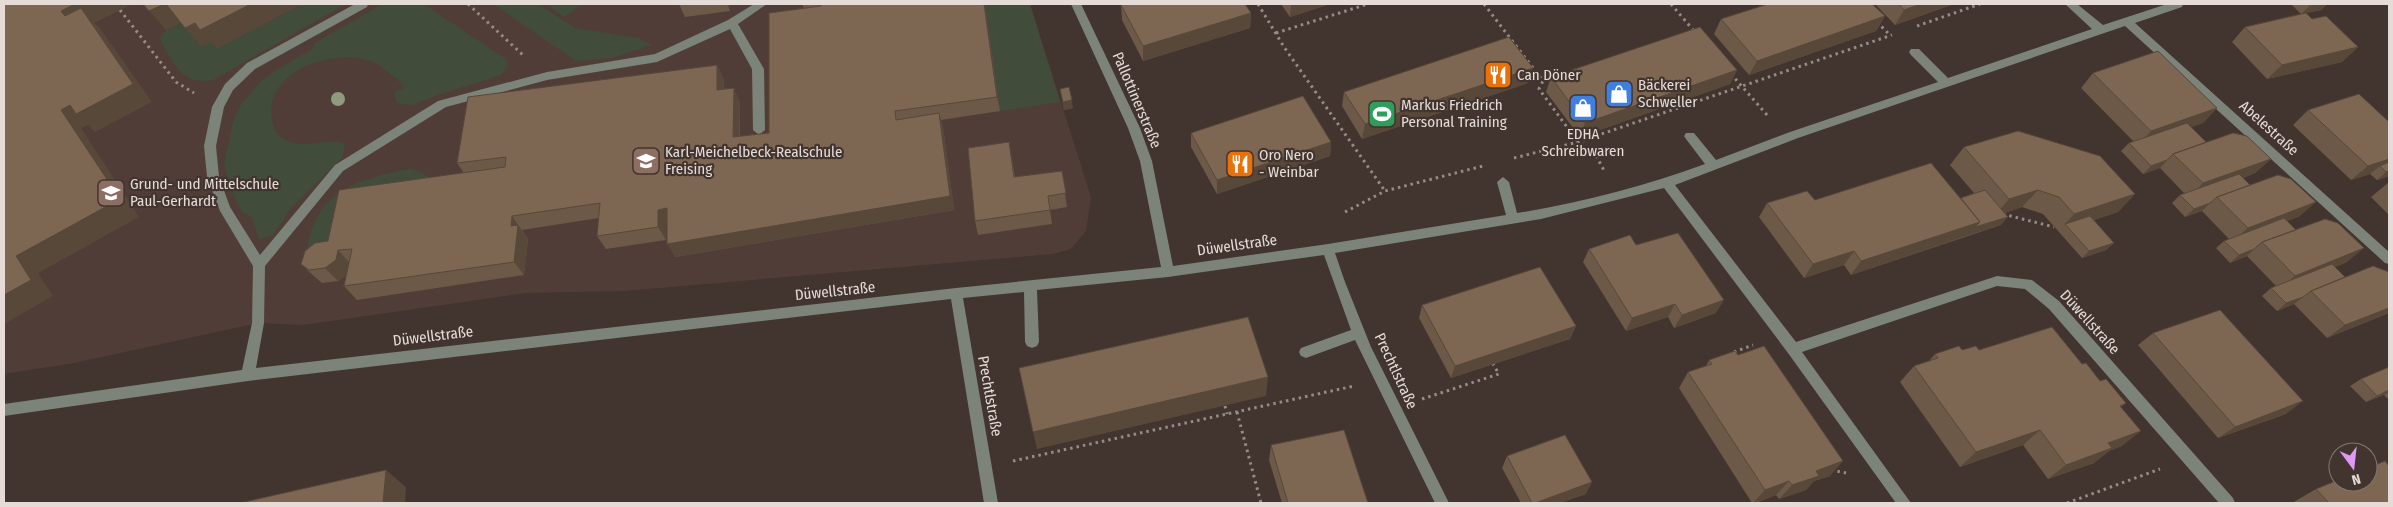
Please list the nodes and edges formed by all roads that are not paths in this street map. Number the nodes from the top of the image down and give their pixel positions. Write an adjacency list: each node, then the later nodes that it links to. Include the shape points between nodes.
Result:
1 (362, 4): 19 (street, via 251,66 229,87 218,107 210,146 213,177 224,208)
2 (762, 4): 7 (street)
3 (1076, 4): 20 (street, Pallottinerstraße, via 1146,161)
4 (2070, 4): 8 (street)
5 (2178, 4): 6 (street, Düwellstraße)
6 (2127, 22): 8 (street, Düwellstraße); 18 (street, Abelestraße)
7 (732, 23): 11 (street, via 758,69); 19 (street, via 657,58 547,76 442,104 339,168)
8 (2101, 30): 10 (street, Düwellstraße)
9 (1915, 52): 10 (street)
10 (1946, 83): 13 (street, Düwellstraße)
11 (759, 130)
12 (1690, 136): 13 (street)
13 (1714, 166): 15 (street, Düwellstraße)
14 (1503, 182): 16 (street)
15 (1667, 183): 16 (street, Düwellstraße); 25 (street)
16 (1513, 218): 17 (street, Düwellstraße)
17 (1328, 249): 20 (street, Düwellstraße); 23 (street, Prechtlstraße)
18 (2389, 259)
19 (260, 265): 27 (street, via 258,324)
20 (1168, 272): 21 (street, Düwellstraße)
21 (1030, 286): 22 (street, Düwellstraße); 24 (street)
22 (956, 293): 27 (street, Düwellstraße); 29 (street, Prechtlstraße)
23 (1360, 332): 26 (street); 30 (street, Prechtlstraße)
24 (1032, 342)
25 (1793, 349): 31 (street); 32 (street, Düwellstraße, via 1997,281 2028,284 2054,304)
26 (1306, 352)
27 (248, 375): 28 (street, Düwellstraße)
28 (4, 410)
29 (991, 503)
30 (1442, 503)
31 (1904, 503)
32 (2228, 503)

